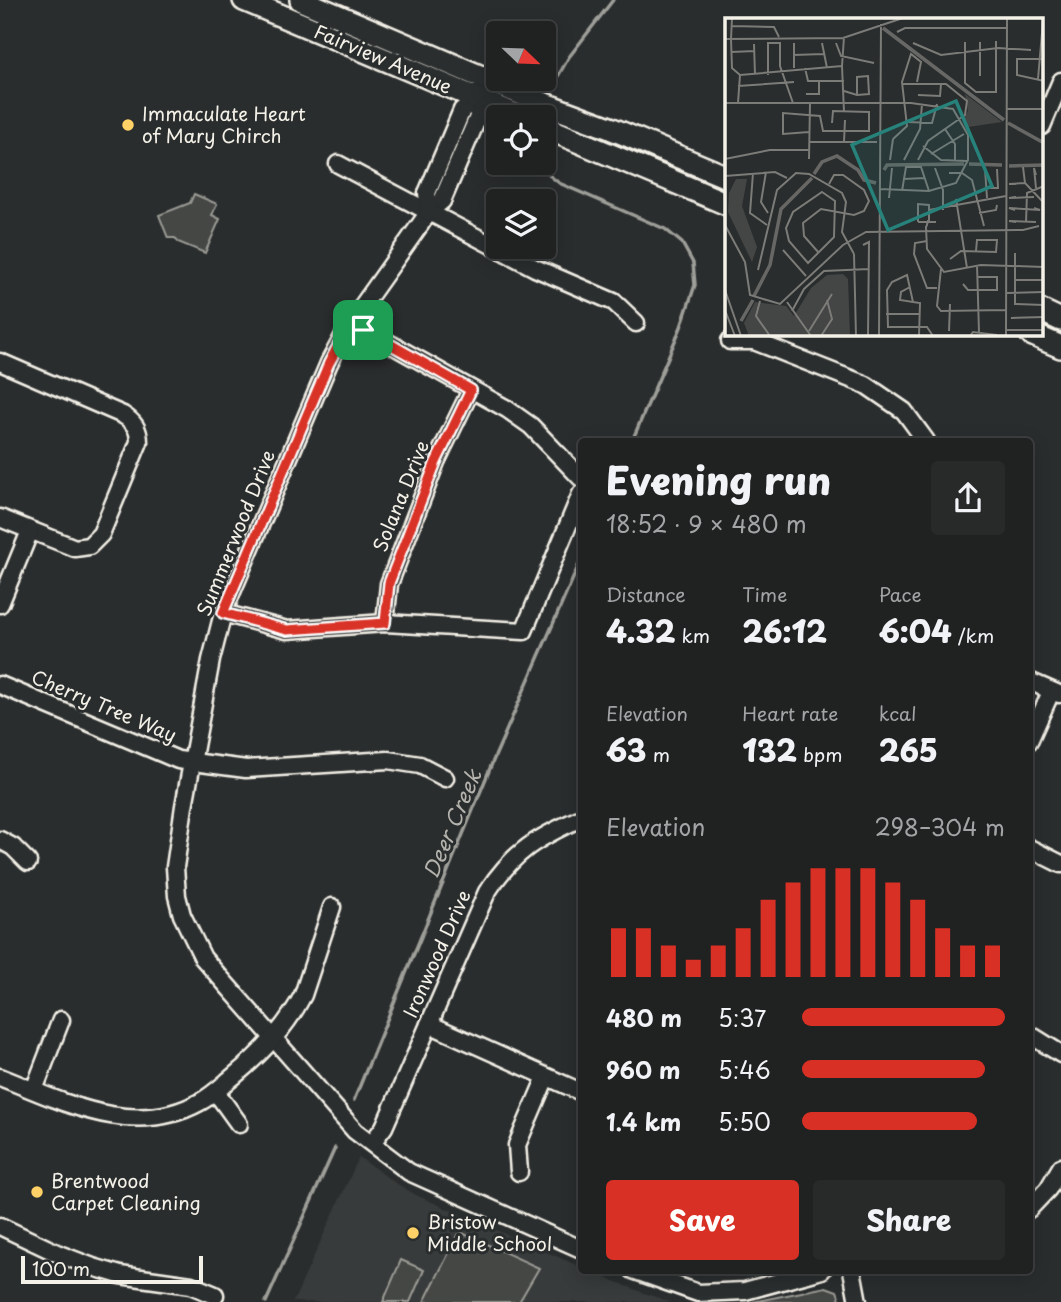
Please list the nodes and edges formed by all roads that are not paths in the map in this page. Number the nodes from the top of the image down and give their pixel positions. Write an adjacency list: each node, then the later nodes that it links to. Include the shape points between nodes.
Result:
1 (244, 0): 5 (main road, Fairview Avenue)
2 (301, 0): 3 (main road, Fairview Avenue)
3 (485, 78): 5 (street, Summerwood Drive); 10 (main road, Fairview Avenue)
4 (1061, 81): 7 (street)
5 (476, 98): 6 (main road, Fairview Avenue); 12 (street, Summerwood Drive, via 478,117 442,201)
6 (493, 105)
7 (1044, 121)
8 (556, 132): 11 (main road)
9 (338, 163): 12 (street)
10 (725, 176)
11 (725, 203)
12 (429, 212): 15 (street, Summerwood Drive); 16 (street, via 535,268 614,302)
13 (1044, 312): 14 (main road)
14 (1061, 320)
15 (351, 322): 21 (street); 28 (street, Summerwood Drive, via 329,363)
16 (636, 323)
17 (1036, 336): 19 (main road)
18 (730, 341): 22 (street, via 754,341 866,385 904,411)
19 (1061, 347)
20 (0, 362): 26 (street, via 123,415 139,433 134,457 96,541 75,548)
21 (471, 390): 23 (street, via 531,426); 29 (street, Solana Drive, via 436,462 389,583)
22 (924, 438)
23 (578, 475)
24 (578, 501): 29 (street, via 524,631)
25 (0, 518): 26 (street)
26 (30, 531): 27 (street)
27 (0, 604)
28 (223, 613): 29 (street, via 287,630); 34 (street, Summerwood Drive)
29 (385, 623)
30 (1033, 683): 32 (street)
31 (0, 685): 34 (street, Cherry Tree Way, via 150,749)
32 (1056, 693): 33 (street)
33 (1033, 734)
34 (192, 762): 35 (street, Cherry Tree Way, via 246,769 388,760 420,765); 45 (street, Summerwood Drive, via 175,867 182,915 203,958)
35 (445, 778)
36 (578, 819): 43 (street, Ironwood Drive, via 524,848 502,870 487,892)
37 (0, 840): 39 (street)
38 (1033, 850): 40 (street)
39 (28, 862)
40 (1061, 864)
41 (332, 906): 45 (street, via 303,995)
42 (61, 1020): 49 (street)
43 (429, 1024): 48 (street); 53 (street, Ironwood Drive, via 384,1127)
44 (1033, 1036): 46 (street)
45 (274, 1040): 50 (street); 53 (street, Summerwood Drive, via 355,1131)
46 (1061, 1054)
47 (0, 1077): 49 (street)
48 (546, 1077): 51 (street); 55 (street, via 517,1145)
49 (34, 1090): 50 (street, via 103,1115 133,1118 175,1112)
50 (216, 1091): 52 (street)
51 (578, 1091)
52 (239, 1124)
53 (372, 1143): 58 (street, Summerwood Drive, via 408,1172)
54 (1061, 1167): 56 (street)
55 (519, 1172)
56 (1033, 1205)
57 (2, 1232): 62 (street, via 120,1275 191,1285)
58 (578, 1248)
59 (644, 1274): 60 (street, via 698,1293 745,1291)
60 (807, 1274)
61 (853, 1274): 63 (street)
62 (215, 1295)
63 (858, 1302)

